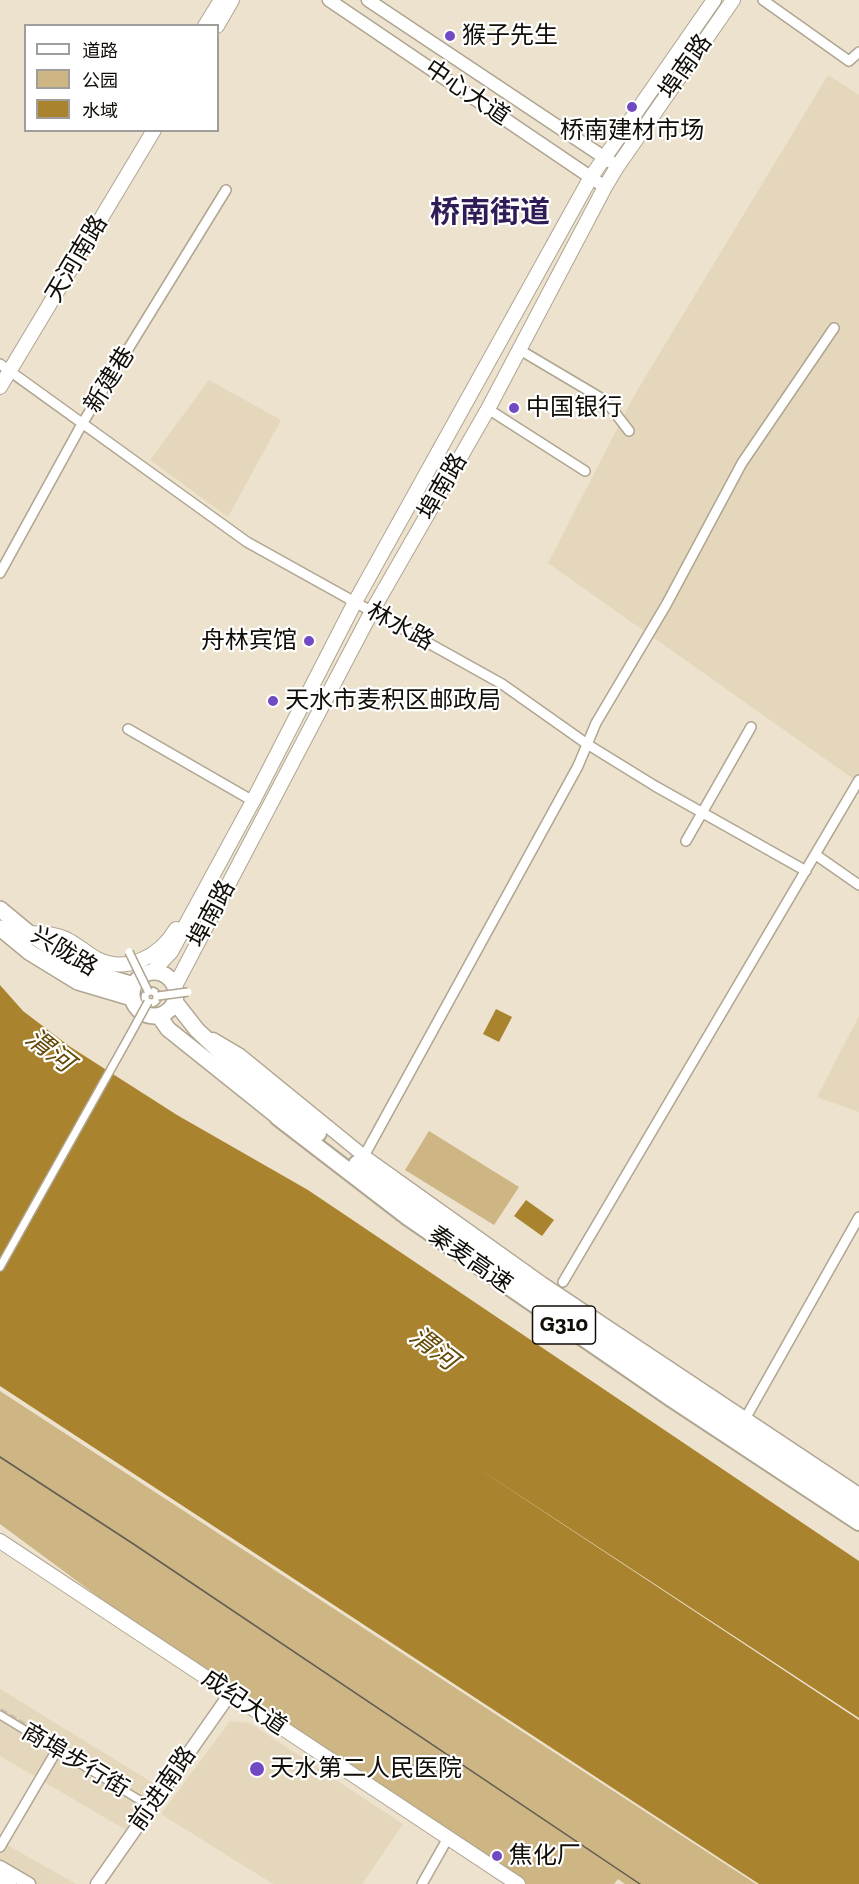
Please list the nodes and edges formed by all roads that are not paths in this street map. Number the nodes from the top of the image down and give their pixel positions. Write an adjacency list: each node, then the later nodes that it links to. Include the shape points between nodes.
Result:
1 (220, 0): 8 (main road)
2 (232, 0): 9 (main road)
3 (329, 0): 15 (main road, 中心大道)
4 (368, 0): 13 (main road, 中心大道)
5 (714, 0): 13 (main road, 埠南路)
6 (733, 0): 14 (main road, 埠南路)
7 (763, 0): 10 (street, via 849,61)
8 (207, 24)
9 (218, 24)
10 (859, 52)
11 (143, 132): 20 (main road, 天河南路)
12 (153, 132): 20 (main road, 天河南路)
13 (604, 157): 14 (main road, 中心大道); 15 (main road, 埠南路)
14 (617, 167): 16 (main road, 埠南路)
15 (591, 177): 16 (main road, 中心大道); 27 (main road, 埠南路)
16 (605, 187): 19 (main road, 埠南路)
17 (226, 190): 23 (street, 新建巷)
18 (834, 328): 31 (street, via 742,463)
19 (520, 350): 22 (main road, 埠南路); 24 (street, via 606,401)
20 (4, 369): 21 (main road, 天河南路); 23 (street, 林水路)
21 (0, 387)
22 (488, 409): 25 (street); 28 (main road, 埠南路)
23 (82, 424): 26 (street, 新建巷); 27 (street, 林水路, via 247,542)
24 (629, 431)
25 (585, 471)
26 (0, 573)
27 (355, 602): 28 (street, 林水路); 33 (main road, 埠南路)
28 (372, 611): 31 (street, 林水路, via 502,684); 44 (main road, 埠南路)
29 (751, 727): 34 (street)
30 (128, 729): 33 (street)
31 (587, 744): 34 (street, 林水路); 55 (street)
32 (859, 780): 36 (street)
33 (253, 801): 39 (main road, 埠南路)
34 (702, 813): 35 (street); 37 (street, 林水路)
35 (686, 841)
36 (816, 855): 37 (street); 38 (street)
37 (806, 872): 58 (street)
38 (859, 885)
39 (207, 886): 42 (main road, via 189,905 163,945 126,966 97,959 54,935); 43 (main road, 埠南路)
40 (0, 909): 42 (highway, 兴陇路)
41 (0, 928): 48 (highway, 兴陇路, via 29,952 78,982)
42 (29, 933): 48 (highway, 兴陇路, via 86,971)
43 (178, 938): 44 (main road, via 185,946); 46 (main road, 埠南路)
44 (195, 946): 49 (main road, 埠南路)
45 (129, 952): 47 (street, bridge)
46 (152, 972): 48 (highway, via 141,976); 49 (highway, via 166,975)
47 (148, 991): 50 (street, bridge); 51 (street, bridge)
48 (133, 992): 52 (highway, 秦麦高速, via 139,1011)
49 (179, 993): 50 (street, bridge); 52 (highway, via 166,1013); 53 (highway, 秦麦高速 / G310)
50 (158, 996): 51 (street, bridge, via 155,1002)
51 (148, 1002): 57 (street, bridge)
52 (159, 1016): 54 (highway, 秦麦高速 / G310, via 168,1029)
53 (197, 1030): 54 (highway, 秦麦高速 / G310); 55 (main road, via 240,1055)
54 (283, 1113): 61 (highway, 秦麦高速 / G310, via 600,1336); 62 (highway, 秦麦高速 / G310, via 408,1217)
55 (364, 1156): 59 (main road, via 542,1283)
56 (859, 1217): 59 (street)
57 (0, 1267)
58 (562, 1282)
59 (745, 1419): 60 (main road)
60 (859, 1494)
61 (859, 1506)
62 (859, 1522)
63 (0, 1541): 64 (main road, 成纪大道)
64 (230, 1694): 67 (main road, 前进南路); 68 (main road, 成纪大道)
65 (0, 1715): 66 (street, 商埠步行街)
66 (57, 1750): 67 (street, 商埠步行街); 69 (street)
67 (151, 1807): 74 (main road, 前进南路)
68 (448, 1838): 75 (street); 76 (main road, 成纪大道)
69 (0, 1847)
70 (0, 1867): 73 (main road)
71 (0, 1878): 72 (main road)
72 (10, 1884)
73 (28, 1884)
74 (97, 1884)
75 (422, 1884)
76 (518, 1884)

